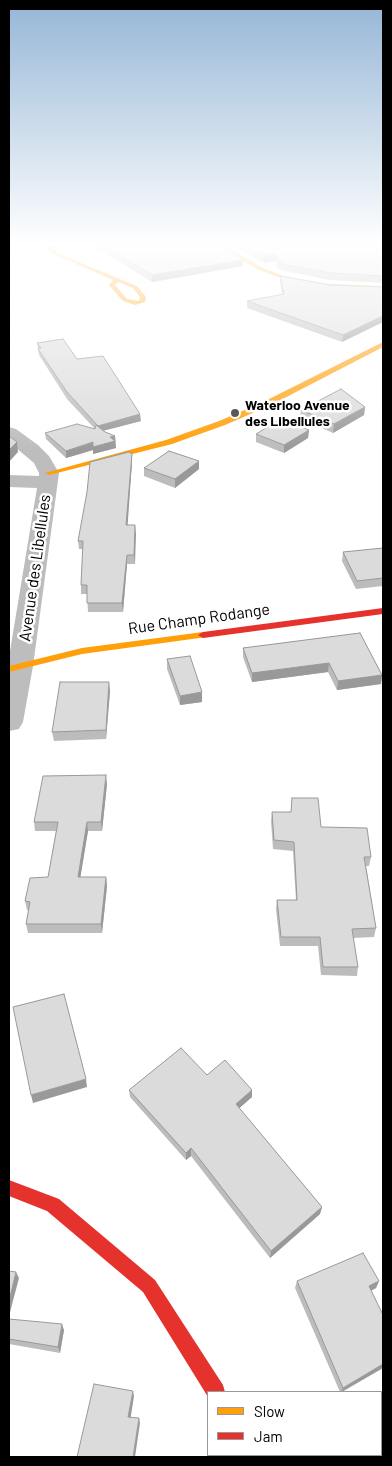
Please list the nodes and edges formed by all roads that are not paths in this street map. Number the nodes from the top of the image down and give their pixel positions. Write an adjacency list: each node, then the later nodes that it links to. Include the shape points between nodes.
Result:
1 (383, 344): 3 (street, via 222,423)
2 (9, 433): 3 (street, via 42,460)
3 (48, 477): 4 (street); 6 (street, Avenue des Libellules)
4 (9, 481)
5 (383, 611): 6 (street, Rue Champ Rodange, via 82,651)
6 (14, 667): 7 (street, Avenue des Libellules)
7 (9, 722)
8 (9, 1188): 9 (street, via 53,1205 149,1286)
9 (216, 1391)

